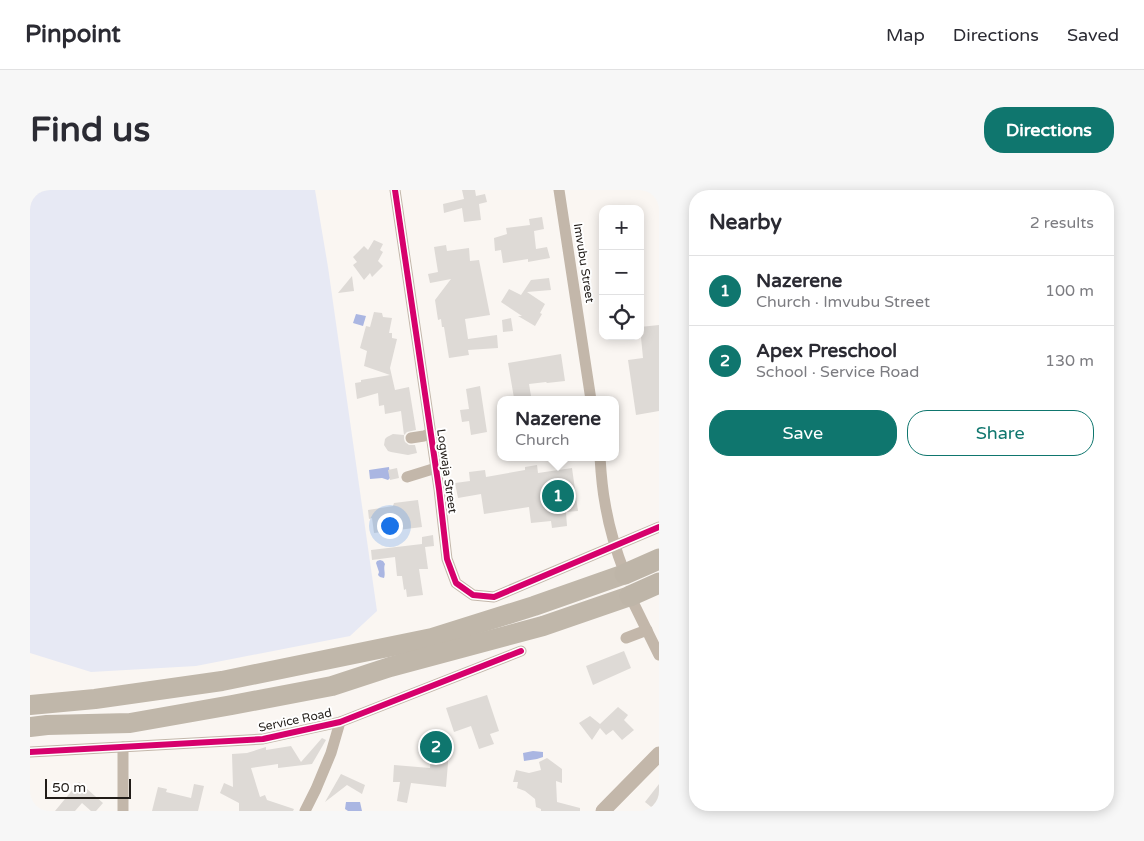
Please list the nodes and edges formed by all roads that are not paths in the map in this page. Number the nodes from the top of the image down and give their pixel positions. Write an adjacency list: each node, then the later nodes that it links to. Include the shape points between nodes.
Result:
1 (395, 190): 4 (street, Logwaja Street)
2 (559, 190): 3 (street, Imvubu Street)
3 (590, 396)
4 (431, 434): 5 (street); 7 (street, Logwaja Street)
5 (412, 438)
6 (600, 461): 10 (street, via 605,502)
7 (436, 468): 8 (street); 10 (street, Logwaja Street, via 447,558 456,583 473,594 494,597)
8 (407, 477)
9 (659, 527): 10 (street)
10 (616, 546): 12 (street)
11 (659, 559): 12 (highway)
12 (625, 574): 19 (highway, via 432,638 222,681)
13 (659, 583): 14 (highway)
14 (630, 596): 15 (street); 21 (highway, via 542,626 332,686 130,723)
15 (647, 630): 16 (street); 18 (street)
16 (626, 638)
17 (521, 651): 20 (street, Service Road)
18 (659, 655)
19 (30, 705)
20 (340, 722): 22 (street, Service Road, via 263,739); 26 (street, via 331,753)
21 (30, 727)
22 (123, 747): 23 (street, Service Road); 25 (street)
23 (30, 752)
24 (659, 754): 27 (street)
25 (123, 811)
26 (304, 811)
27 (603, 811)

